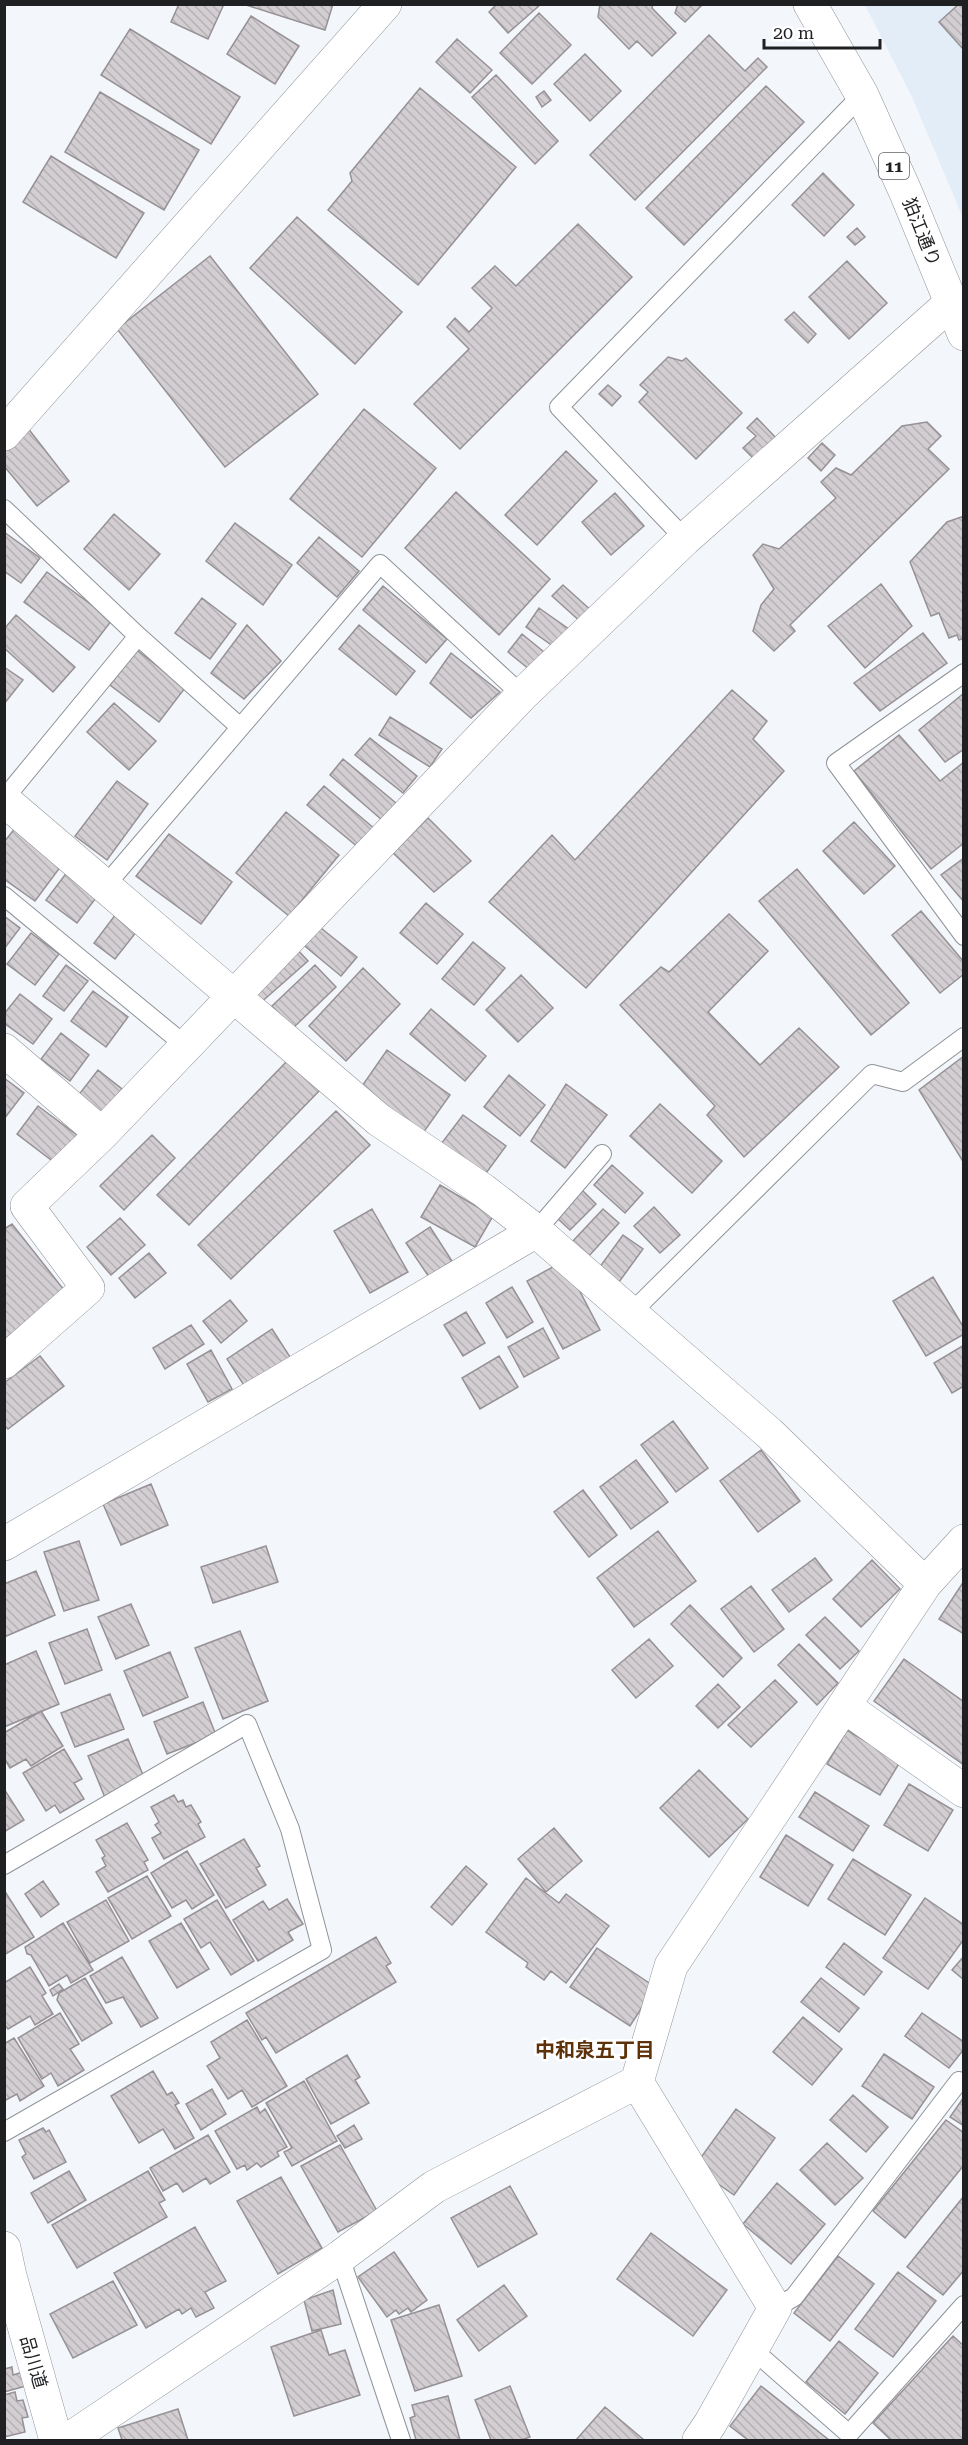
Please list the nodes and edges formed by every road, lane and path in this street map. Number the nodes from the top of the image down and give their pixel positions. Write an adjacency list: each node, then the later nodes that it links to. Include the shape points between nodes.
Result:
1 (385, 4): 6 (street)
2 (810, 4): 3 (street, 狛江通り / 11)
3 (862, 95): 4 (street, 狛江通り / 11); 8 (lane, via 559,407)
4 (951, 303): 5 (street, 狛江通り / 11); 8 (street)
5 (963, 334)
6 (4, 434)
7 (4, 509): 9 (lane)
8 (685, 539): 11 (street)
9 (138, 636): 12 (lane); 13 (lane)
10 (963, 673): 16 (lane, via 836,763)
11 (522, 695): 12 (lane, via 380,564); 17 (street)
12 (240, 728): 14 (lane)
13 (6, 805): 14 (street)
14 (105, 886): 17 (street)
15 (4, 896): 19 (lane)
16 (963, 936)
17 (234, 997): 19 (street); 23 (street, via 379,1120)
18 (963, 1037): 24 (lane, via 903,1082 872,1074)
19 (186, 1046): 21 (street)
20 (4, 1050): 21 (street)
21 (102, 1134): 25 (street, via 27,1206 88,1288)
22 (602, 1154): 23 (lane)
23 (536, 1230): 24 (street); 27 (street)
24 (631, 1312): 28 (street, via 770,1433)
25 (4, 1362)
26 (963, 1541): 28 (street)
27 (4, 1544)
28 (925, 1584): 29 (street)
29 (844, 1706): 30 (street); 33 (street, via 671,1966)
30 (963, 1791)
31 (4, 1865): 34 (lane, via 247,1724 290,1829 322,1950)
32 (959, 2081): 38 (lane, via 794,2297)
33 (637, 2082): 36 (street, via 434,2187); 38 (street)
34 (4, 2132)
35 (4, 2248): 40 (street, 品川道)
36 (340, 2257): 41 (street); 42 (lane)
37 (963, 2305): 39 (lane, via 849,2434)
38 (774, 2308): 39 (street)
39 (752, 2349): 43 (street)
40 (56, 2440)
41 (68, 2440)
42 (400, 2440)
43 (699, 2440)

